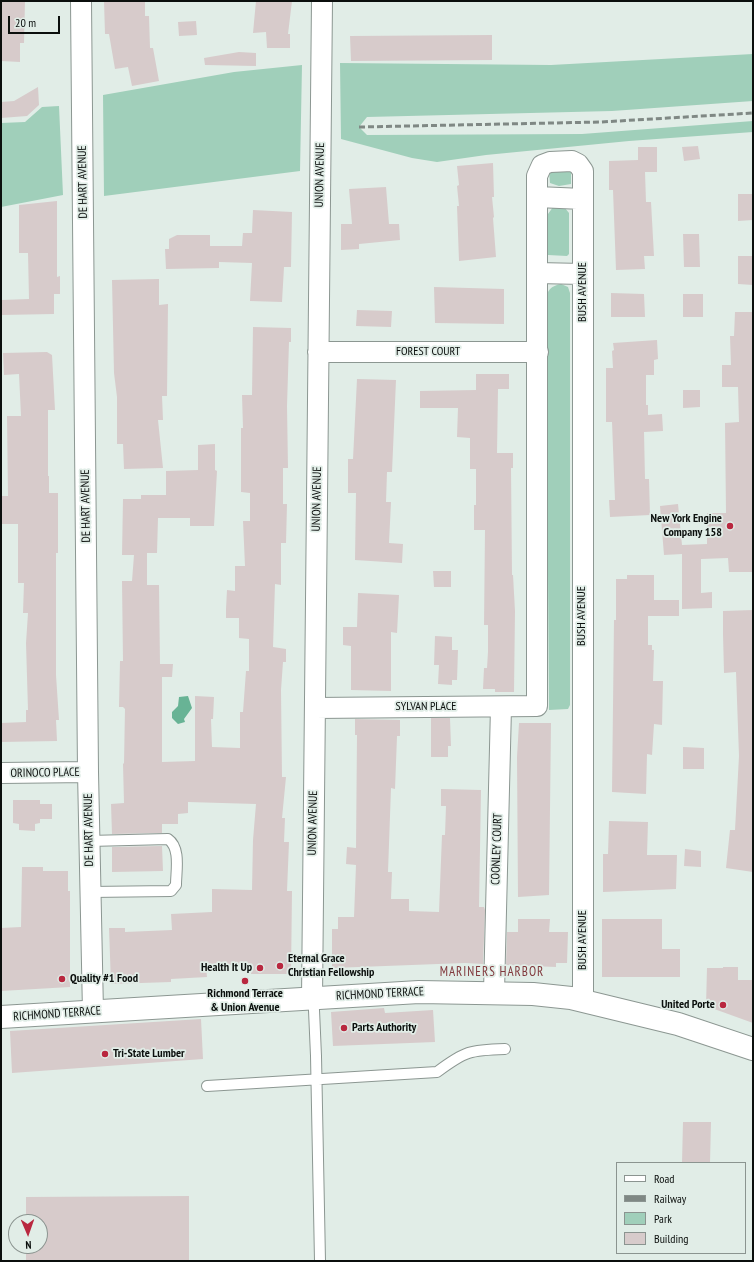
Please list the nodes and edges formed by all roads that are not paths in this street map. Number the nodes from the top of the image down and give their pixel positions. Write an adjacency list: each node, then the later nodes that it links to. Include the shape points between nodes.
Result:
1 (81, 1): 12 (street, DE HART AVENUE)
2 (322, 1): 7 (street, UNION AVENUE)
3 (537, 197): 4 (street); 4 (street, BUSH AVENUE, via 537,176 542,165 566,161 578,164 583,171); 5 (street, BUSH AVENUE)
4 (583, 199): 6 (street, BUSH AVENUE)
5 (538, 273): 6 (street); 8 (street, BUSH AVENUE)
6 (583, 274): 18 (street, BUSH AVENUE)
7 (318, 352): 8 (street, FOREST COURT); 11 (street, UNION AVENUE)
8 (538, 352): 9 (street, BUSH AVENUE)
9 (537, 706): 10 (street, SYLVAN PLACE)
10 (501, 707): 11 (street, SYLVAN PLACE); 16 (street, COONLEY COURT)
11 (315, 708): 17 (street, UNION AVENUE)
12 (88, 772): 13 (street, ORINOCO PLACE); 14 (street, DE HART AVENUE)
13 (1, 774)
14 (89, 840): 15 (street, DE HART AVENUE); 15 (lane, via 168,839 176,850 176,885 171,891)
15 (90, 892): 19 (street, DE HART AVENUE)
16 (494, 992): 17 (main road, RICHMOND TERRACE, via 439,991); 18 (main road, RICHMOND TERRACE, via 546,994)
17 (312, 998): 19 (main road, RICHMOND TERRACE); 23 (lane)
18 (583, 1001): 22 (main road, RICHMOND TERRACE, via 678,1024)
19 (93, 1012): 20 (main road, RICHMOND TERRACE)
20 (1, 1017)
21 (505, 1049): 23 (lane, via 474,1050 457,1057 437,1072)
22 (753, 1049)
23 (316, 1080): 24 (lane); 25 (lane)
24 (208, 1086)
25 (320, 1261)

